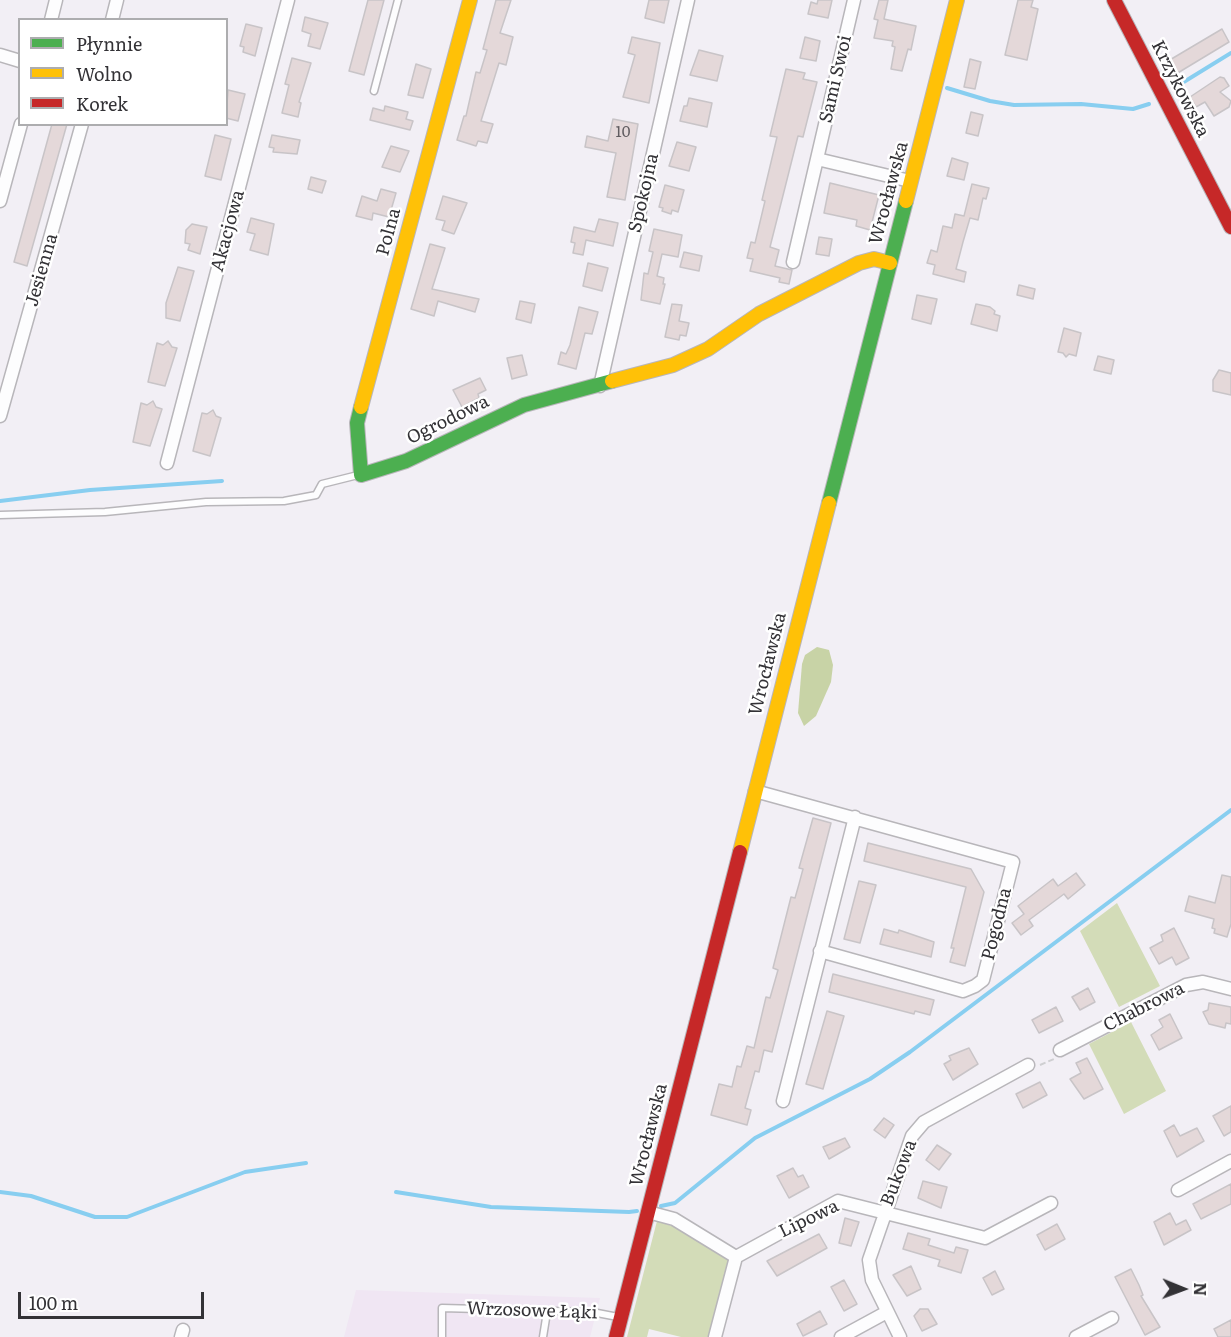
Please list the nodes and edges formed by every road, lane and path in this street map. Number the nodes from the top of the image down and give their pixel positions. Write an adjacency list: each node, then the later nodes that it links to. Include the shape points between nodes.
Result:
1 (56, 0): 10 (street)
2 (117, 0): 11 (street)
3 (288, 0): 25 (street, Akacjowa)
4 (398, 0): 14 (lane)
5 (470, 0): 26 (street, Polna, via 357,423)
6 (688, 0): 23 (street, Spokojna)
7 (854, 0): 17 (street, Sami Swoi)
8 (957, 0): 18 (street, Wrocławska)
9 (1114, 0): 20 (street, Krzykowska)
10 (52, 18)
11 (112, 18)
12 (0, 55): 13 (street)
13 (18, 60)
14 (374, 91)
15 (20, 126): 19 (street)
16 (81, 126): 24 (street, Jesienna)
17 (817, 159): 18 (street); 21 (street, Sami Swoi)
18 (910, 181): 22 (street, Wrocławska)
19 (0, 201)
20 (1231, 227)
21 (793, 262)
22 (890, 263): 23 (street, Ogrodowa, via 874,259 859,263 759,314 708,349 673,365); 28 (street, Wrocławska)
23 (600, 386): 26 (street, Ogrodowa, via 524,405 406,461)
24 (0, 416)
25 (167, 463)
26 (361, 474): 27 (lane, Ogrodowa, via 322,484 316,495 284,501)
27 (0, 514)
28 (755, 790): 29 (street, Pogodna); 39 (street, Wrocławska)
29 (855, 818): 30 (street); 30 (street, Pogodna, via 1013,862 982,980 963,991)
30 (820, 951): 34 (street)
31 (1231, 989): 32 (street, Chabrowa, via 1203,982 1186,984)
32 (1060, 1050)
33 (1028, 1065): 38 (street, Bukowa, via 917,1129)
34 (783, 1101)
35 (1231, 1161): 36 (street)
36 (1178, 1190)
37 (1051, 1203): 38 (street, Lipowa, via 985,1238)
38 (885, 1211): 40 (street, Lipowa, via 838,1201); 42 (street, Bukowa, via 869,1260 869,1272)
39 (648, 1212): 40 (street, via 674,1219); 43 (street, Wrocławska)
40 (736, 1257): 48 (street)
41 (547, 1312): 43 (lane, Wrzosowe Łąki, via 592,1312); 45 (lane, Wrzosowe Łąki, via 442,1308); 46 (lane)
42 (887, 1312): 49 (street); 50 (street, Bukowa)
43 (621, 1318): 47 (street, Wrocławska)
44 (1112, 1318): 51 (street)
45 (442, 1337)
46 (543, 1337)
47 (616, 1337)
48 (715, 1337)
49 (841, 1337)
50 (900, 1337)
51 (1076, 1337)

